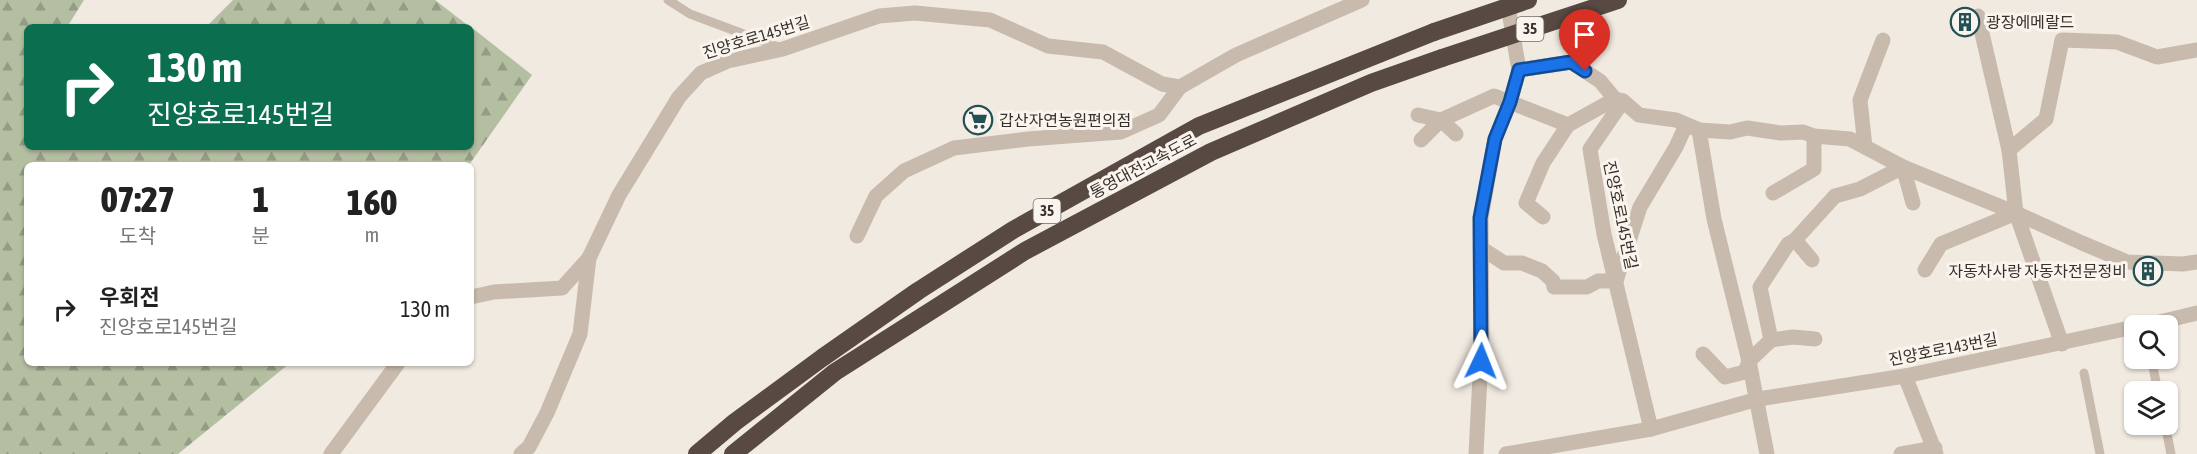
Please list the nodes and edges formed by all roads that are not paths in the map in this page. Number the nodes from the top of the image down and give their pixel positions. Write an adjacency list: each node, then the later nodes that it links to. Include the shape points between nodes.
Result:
1 (668, 0): 8 (lane, via 690,14)
2 (1362, 0): 11 (street, via 1236,55)
3 (1507, 0): 10 (street)
4 (1528, 0): 54 (highway, 통영대전고속도로 / 35, bridge, via 1434,32 1198,126 1013,230 918,291 735,422)
5 (1618, 0): 55 (highway, 통영대전고속도로 / 35, bridge, via 1371,82 1210,152 1025,250 835,372)
6 (1978, 16): 22 (street)
7 (1883, 40): 21 (street, via 1860,100)
8 (783, 49): 11 (street, 진양호로145번길, via 879,16 915,13 990,20 1048,46 1103,52 1162,84); 31 (street, 진양호로145번길, via 728,61 701,73 680,97 631,175)
9 (2197, 50): 22 (street, via 2157,57 2117,42 2062,40 2046,120)
10 (1519, 70): 12 (street, via 1571,62 1600,81); 13 (street)
11 (1179, 87): 28 (street, via 1159,115 1121,132 954,148 904,171 876,196)
12 (1619, 100): 16 (street); 17 (street, via 1639,115 1676,120); 35 (street, 진양호로145번길, via 1590,149)
13 (1510, 102): 15 (street, via 1494,96); 16 (street); 30 (street, via 1495,139 1480,218)
14 (1418, 115): 15 (street)
15 (1442, 120): 18 (street); 20 (street)
16 (1568, 125): 27 (street, via 1543,164 1526,202)
17 (1695, 128): 19 (street, via 1730,132 1747,128); 35 (street, 진양호로145번길, via 1686,125 1640,207); 44 (street)
18 (1456, 134)
19 (1814, 136): 21 (street, via 1850,139); 24 (street, via 1814,169)
20 (1421, 140)
21 (1865, 147): 23 (street)
22 (2009, 150): 26 (street)
23 (1903, 167): 25 (street); 26 (street); 29 (street, via 1860,189 1835,196)
24 (1773, 193)
25 (1913, 203)
26 (2016, 213): 33 (street, via 2127,262); 34 (street, via 1941,244); 42 (street)
27 (1542, 217)
28 (857, 236)
29 (1795, 240): 32 (street); 41 (street, via 1788,244 1760,287)
30 (1481, 248): 35 (street, via 1504,263 1522,263 1542,271 1553,280 1554,287 1587,288 1598,281); 56 (street, via 1482,337)
31 (589, 258): 36 (street, via 562,288); 53 (street, via 580,334 547,413 529,447)
32 (1812, 260)
33 (2197, 262)
34 (1925, 270)
35 (1616, 281): 49 (street)
36 (474, 296)
37 (2197, 313): 38 (street)
38 (2178, 318)
39 (2124, 329): 42 (street, 진양호로143번길)
40 (1815, 339): 41 (street)
41 (1771, 340): 44 (street)
42 (2062, 344): 47 (street, 진양호로143번길)
43 (1703, 354): 44 (street, via 1725,377 1745,372)
44 (1749, 361): 48 (street)
45 (396, 366): 52 (street)
46 (2084, 373): 60 (lane)
47 (1905, 376): 48 (street, 진양호로143번길); 51 (street)
48 (1758, 399): 49 (street, 진양호로143번길); 58 (street)
49 (1651, 429): 57 (street, 진양호로143번길)
50 (2167, 435): 61 (lane)
51 (1935, 451): 59 (street)
52 (331, 454)
53 (521, 454)
54 (697, 454)
55 (732, 454)
56 (1476, 454)
57 (1506, 454)
58 (1767, 454)
59 (1901, 454)
60 (2100, 454)
61 (2171, 454)

